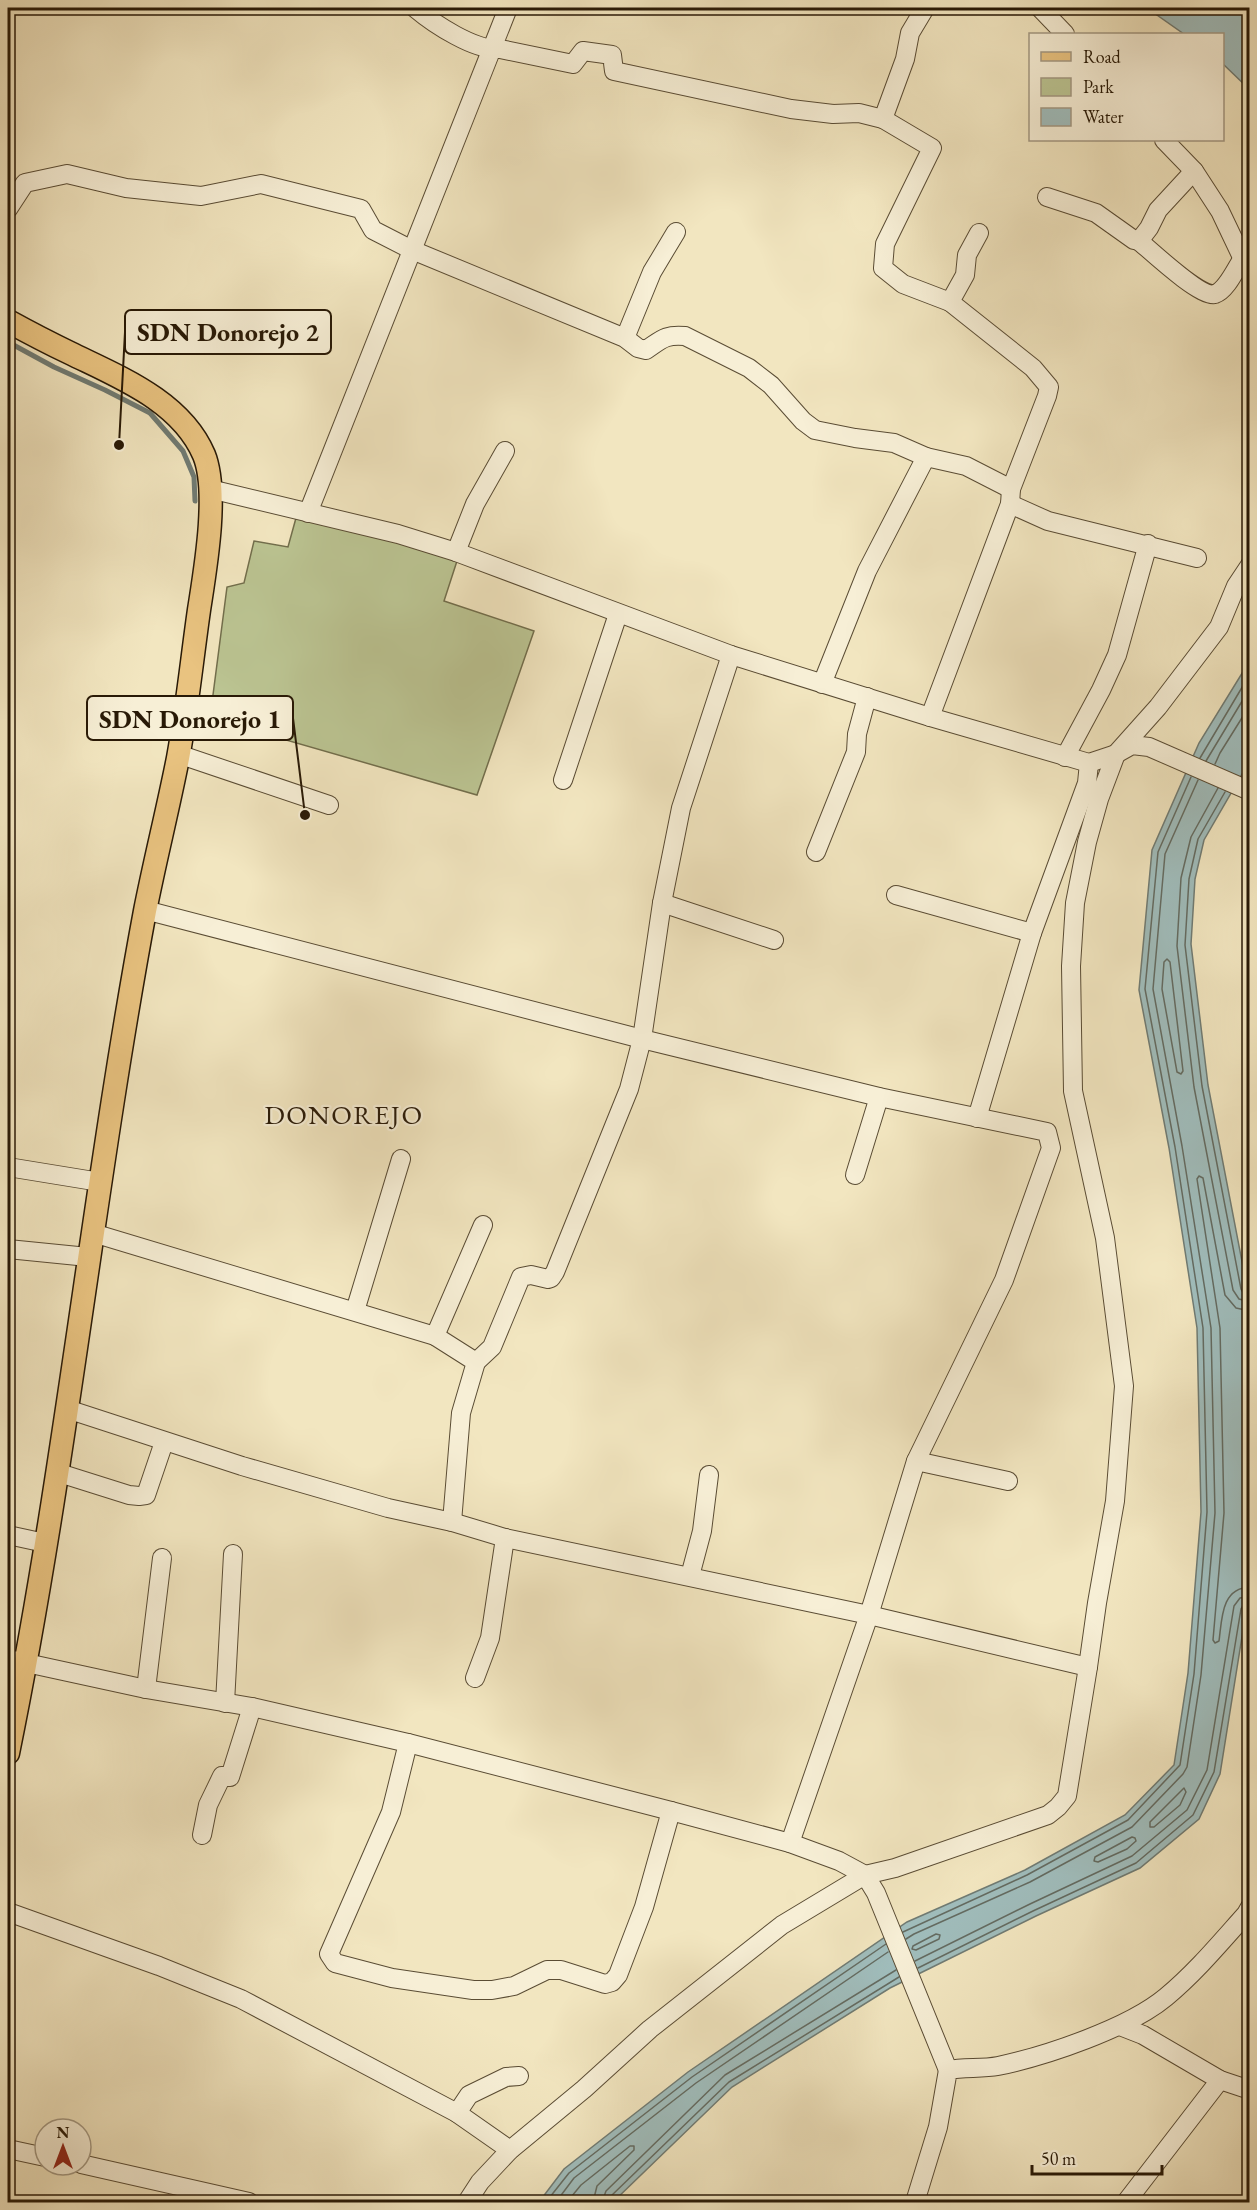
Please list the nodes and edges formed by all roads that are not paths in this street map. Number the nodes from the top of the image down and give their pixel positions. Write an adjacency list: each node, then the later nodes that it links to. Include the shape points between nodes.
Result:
1 (415, 8): 6 (street, via 448,31)
2 (508, 8): 6 (street)
3 (925, 8): 7 (street, via 910,33)
4 (1040, 8): 5 (street)
5 (1064, 33)
6 (489, 50): 7 (street, via 573,64 583,51 612,55 614,71 791,109 859,113); 15 (street)
7 (884, 119): 17 (street, via 932,148 885,243 883,267 903,284)
8 (1165, 141): 9 (street)
9 (1194, 171): 14 (street, via 1158,210); 16 (street, via 1220,211)
10 (1047, 197): 14 (street, via 1096,213)
11 (8, 209): 15 (street, via 25,183 67,174 126,188 201,196 261,184 361,208 373,230)
12 (676, 232): 19 (street, via 652,272)
13 (980, 233): 17 (street, via 967,255 965,275)
14 (1139, 242): 16 (street, via 1208,294 1215,294)
15 (412, 250): 19 (street); 24 (street)
16 (1246, 266)
17 (950, 302): 23 (street, via 1033,369 1048,387)
18 (8, 321): 22 (main road, via 138,387 180,420 206,458)
19 (625, 338): 21 (street, via 646,350 663,337 685,336 749,368 815,430 894,442)
20 (505, 451): 26 (street, via 475,504)
21 (926, 457): 23 (street, via 966,466); 31 (street, via 867,571)
22 (210, 489): 24 (street); 34 (main road, via 209,542)
23 (1010, 497): 25 (street, via 1048,521); 33 (street)
24 (308, 513): 26 (street)
25 (1148, 544): 27 (street); 36 (street, via 1117,656)
26 (456, 552): 29 (street)
27 (1197, 558)
28 (1250, 565): 35 (street, via 1218,627 1158,707)
29 (618, 614): 30 (street); 38 (street)
30 (731, 655): 31 (street); 43 (street, via 681,808)
31 (822, 684): 32 (street)
32 (867, 697): 33 (street); 41 (street, via 856,752)
33 (930, 717): 36 (street)
34 (178, 754): 40 (street); 44 (main road)
35 (1116, 754): 37 (street); 39 (street, via 1132,745 1149,747); 76 (street, via 1087,842 1075,903 1071,966 1073,1091 1106,1238 1124,1386 1115,1501)
36 (1065, 757): 37 (street)
37 (1089, 763): 45 (street, via 1087,783)
38 (563, 780)
39 (1250, 791)
40 (329, 805)
41 (816, 852)
42 (896, 895): 45 (street)
43 (662, 903): 46 (street); 47 (street)
44 (145, 910): 47 (street); 53 (main road)
45 (1032, 933): 49 (street)
46 (774, 940)
47 (642, 1039): 48 (street); 60 (street, via 629,1089 555,1272 548,1279 521,1276 492,1347)
48 (879, 1097): 49 (street); 52 (street)
49 (977, 1118): 63 (street, via 1047,1132 1051,1148 1004,1280)
50 (401, 1159): 58 (street)
51 (8, 1167): 53 (street)
52 (855, 1175)
53 (100, 1182): 55 (main road)
54 (483, 1225): 59 (street)
55 (93, 1233): 57 (main road); 58 (street)
56 (8, 1249): 57 (street)
57 (88, 1257): 61 (main road)
58 (355, 1311): 59 (street)
59 (435, 1336): 60 (street)
60 (476, 1362): 67 (street, via 461,1413)
61 (67, 1409): 62 (street); 64 (main road)
62 (164, 1442): 64 (street, via 146,1495 129,1495); 67 (street, via 388,1508)
63 (916, 1461): 66 (street); 74 (street)
64 (56, 1472): 70 (main road)
65 (709, 1475): 73 (street, via 702,1532)
66 (1008, 1481)
67 (452, 1522): 69 (street)
68 (8, 1535): 70 (street)
69 (505, 1538): 73 (street); 77 (street, via 490,1638)
70 (45, 1543): 75 (main road)
71 (233, 1554): 79 (street)
72 (162, 1558): 78 (street)
73 (690, 1576): 74 (street)
74 (869, 1615): 76 (street); 85 (street)
75 (16, 1661): 78 (street); 82 (main road)
76 (1088, 1667): 86 (street, via 1067,1796 1058,1807 1048,1815)
77 (475, 1678)
78 (146, 1689): 79 (street)
79 (225, 1703): 80 (street)
80 (252, 1707): 81 (street); 84 (street, via 230,1777 222,1776 208,1805)
81 (408, 1743): 83 (street); 83 (street, via 391,1812 329,1954 335,1963 370,1973 473,1990 514,1986 547,1970 561,1970 605,1984 612,1982 618,1976 644,1907)
82 (8, 1753)
83 (671, 1811): 85 (street)
84 (202, 1835)
85 (790, 1843): 86 (street)
86 (865, 1875): 90 (street, via 876,1893); 96 (street, via 782,1925 650,2029)
87 (1250, 1907): 89 (street, via 1199,1967 1164,1999)
88 (8, 1912): 94 (street, via 241,1999)
89 (1120, 2026): 90 (street, via 1036,2056 995,2066); 92 (street, via 1143,2035)
90 (948, 2070): 102 (street, via 938,2127)
91 (519, 2076): 94 (street, via 506,2077 469,2095)
92 (1220, 2080): 93 (street); 103 (street)
93 (1250, 2090)
94 (456, 2113): 96 (street)
95 (8, 2149): 97 (street)
96 (510, 2150): 101 (street)
97 (33, 2154)
98 (93, 2167): 99 (street)
99 (211, 2198): 100 (street)
100 (249, 2202)
101 (467, 2202)
102 (915, 2202)
103 (1126, 2202)

